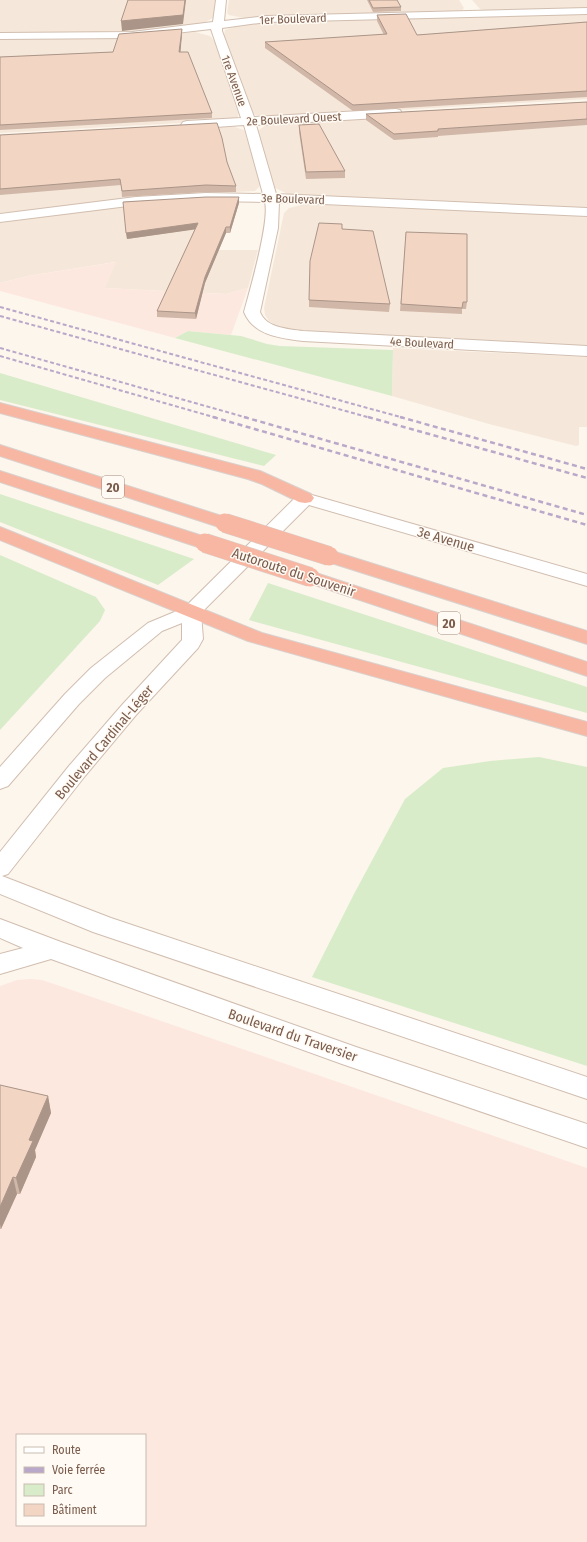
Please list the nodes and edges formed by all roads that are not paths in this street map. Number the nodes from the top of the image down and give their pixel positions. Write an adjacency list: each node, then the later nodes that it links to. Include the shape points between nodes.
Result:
1 (221, 0): 5 (street, 1re Avenue)
2 (469, 5): 4 (street)
3 (587, 11): 4 (street, 1er Boulevard)
4 (474, 15): 5 (street, 1er Boulevard, via 285,18)
5 (218, 25): 6 (street, 1er Boulevard, via 116,36); 8 (street, 1re Avenue, via 216,31)
6 (0, 36)
7 (408, 112): 8 (street, 2e Boulevard Ouest)
8 (249, 122): 9 (street, 2e Boulevard Ouest); 10 (street, 1re Avenue)
9 (172, 126)
10 (271, 198): 11 (street, 3e Boulevard); 12 (street, 3e Boulevard, via 166,199); 13 (street, 1re Avenue, via 271,228 252,312)
11 (587, 212)
12 (0, 218)
13 (259, 324): 14 (street, 4e Boulevard, via 276,331 303,336)
14 (587, 351)
15 (0, 408): 18 (highway, via 254,475)
16 (0, 450): 22 (highway, Autoroute du Souvenir / 20, bridge)
17 (0, 476): 23 (highway, Autoroute du Souvenir / 20, bridge)
18 (305, 498): 20 (street, 3e Avenue); 21 (street)
19 (0, 532): 21 (highway)
20 (587, 580)
21 (191, 612): 24 (highway, via 276,643); 25 (street, via 154,627 98,673); 26 (street, Boulevard Cardinal-Léger, via 191,643 77,771)
22 (587, 638)
23 (587, 669)
24 (587, 728)
25 (0, 781)
26 (0, 868)
27 (0, 884): 31 (street, via 116,930)
28 (0, 928): 29 (street, Boulevard du Traversier)
29 (52, 950): 30 (street); 32 (street, Boulevard du Traversier)
30 (0, 964)
31 (587, 1088)
32 (587, 1136)

